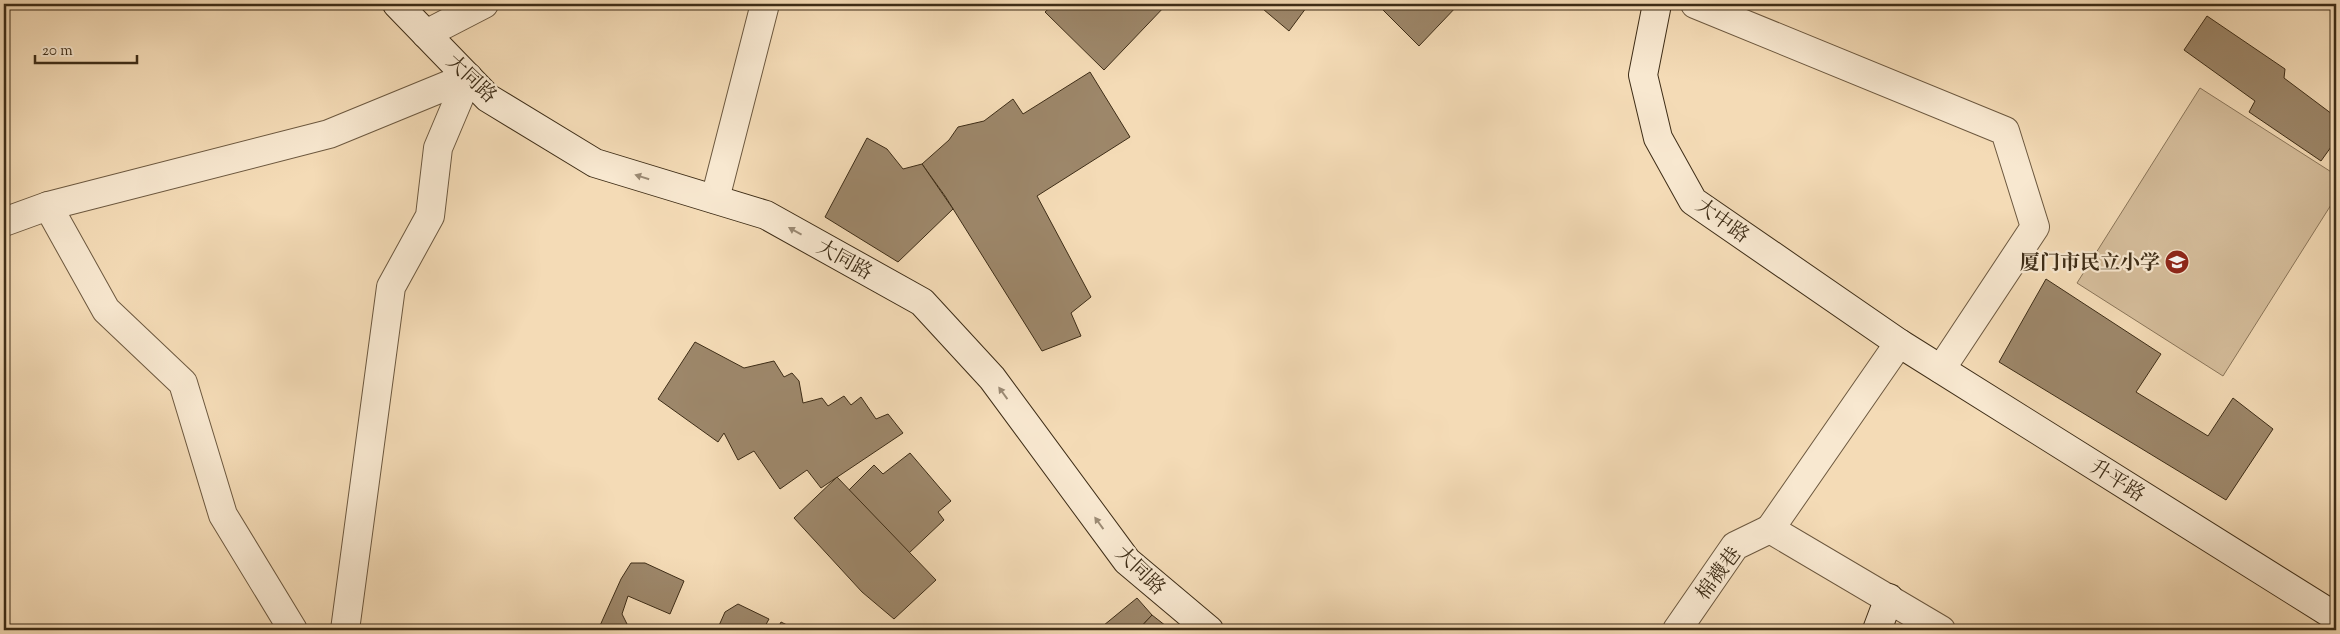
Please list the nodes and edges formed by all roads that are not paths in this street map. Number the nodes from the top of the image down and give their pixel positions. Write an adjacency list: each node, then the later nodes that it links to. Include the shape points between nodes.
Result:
1 (397, 4): 6 (street, 大同路)
2 (484, 4): 6 (street)
3 (765, 4): 8 (street)
4 (1657, 4): 11 (street, 大中路, via 1643,75 1658,138 1693,201)
5 (1695, 4): 12 (street, via 2005,131 2035,227)
6 (426, 34): 7 (street, 大同路)
7 (468, 77): 8 (street, 大同路, one-way to 7, via 595,163 488,98); 9 (street, via 329,134); 17 (street, via 438,148 430,216 391,287)
8 (715, 199): 18 (street, 大同路, one-way to 8, via 1127,561 992,378 922,302 766,215)
9 (48, 206): 10 (street); 16 (street, via 106,310 183,383 223,515)
10 (4, 222)
11 (1899, 343): 12 (street, 升平路); 13 (street)
12 (1941, 369): 15 (street, 升平路)
13 (1770, 529): 14 (street); 19 (street, 棉襪巷, via 1735,546)
14 (1889, 598): 20 (street); 21 (street)
15 (2333, 619)
16 (293, 630)
17 (345, 630)
18 (1209, 630)
19 (1677, 630)
20 (1878, 630)
21 (1941, 630)

